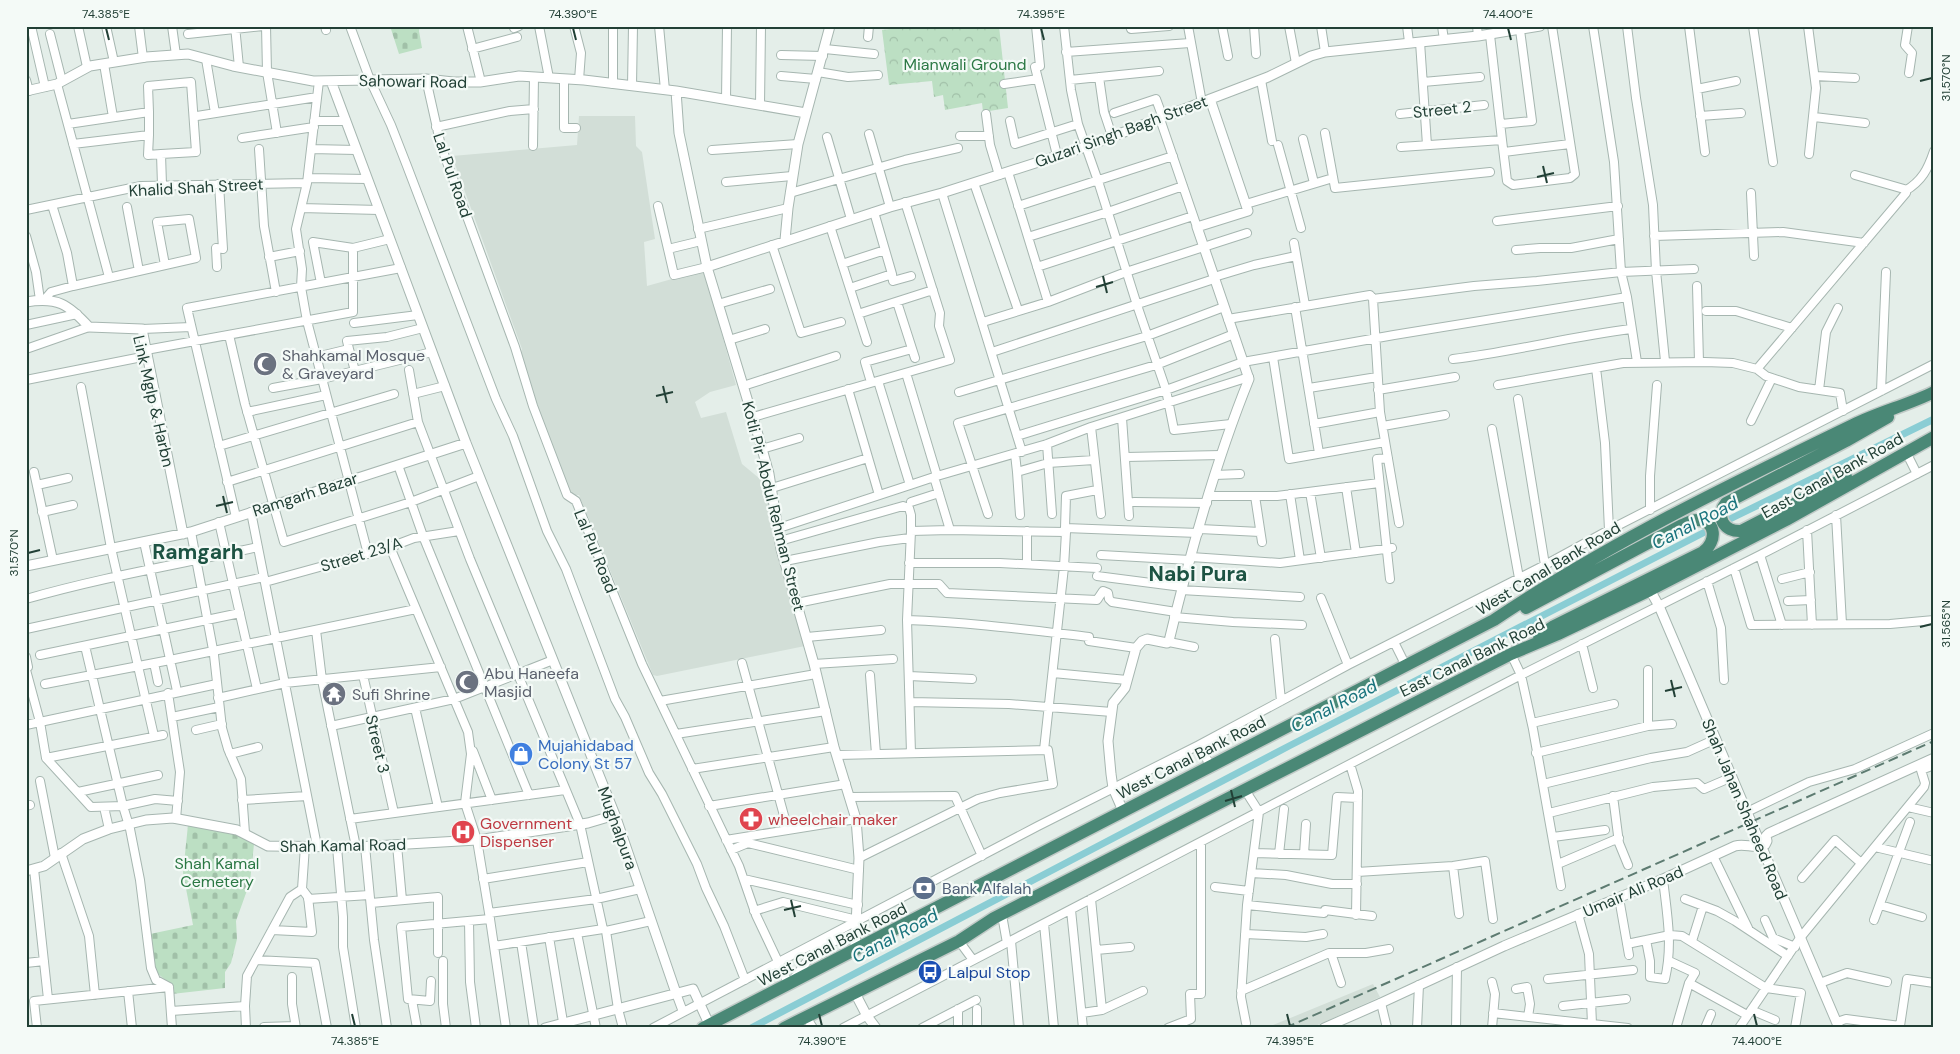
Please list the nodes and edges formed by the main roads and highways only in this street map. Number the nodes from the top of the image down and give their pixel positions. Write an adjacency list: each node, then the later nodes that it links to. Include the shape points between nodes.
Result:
1 (1931, 393): 3 (highway, via 1726,503 1721,512 1722,523 1730,530 1741,531 1854,474); 4 (highway, West Canal Bank Road, via 1864,420 1704,499 1634,536)
2 (1934, 437): 3 (highway, East Canal Bank Road)
3 (1906, 452): 5 (highway, East Canal Bank Road, via 1786,520 1650,590)
4 (1494, 620): 5 (highway, via 1525,609 1682,525 1695,520 1712,528 1714,538 1709,547 1554,626); 6 (highway, West Canal Bank Road)
5 (1511, 654): 7 (highway, East Canal Bank Road, via 1002,914 959,941)
6 (706, 1026)
7 (784, 1028)

